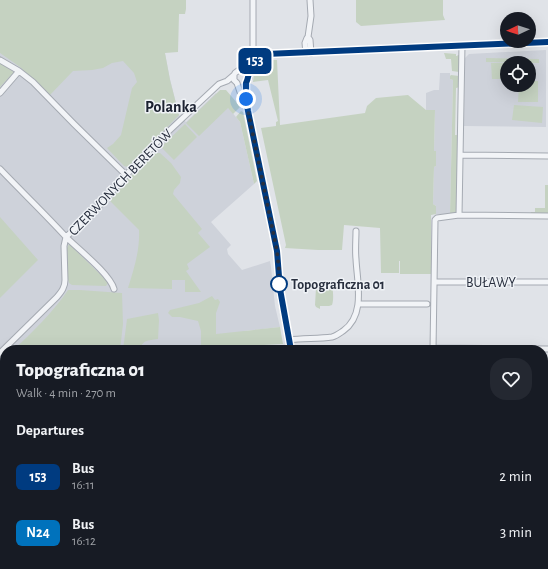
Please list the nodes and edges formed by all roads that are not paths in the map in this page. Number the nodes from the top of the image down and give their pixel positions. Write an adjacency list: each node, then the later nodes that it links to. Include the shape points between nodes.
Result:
1 (253, 0): 6 (street)
2 (310, 0): 5 (street)
3 (548, 42): 4 (street)
4 (462, 46): 5 (street); 17 (street)
5 (308, 53): 6 (street, via 261,54)
6 (255, 58): 8 (street, via 249,59); 11 (street)
7 (0, 60): 9 (street)
8 (239, 70): 10 (street); 11 (street, via 246,71)
9 (19, 71): 15 (street); 20 (street)
10 (234, 75): 12 (street, CZERWONYCH BERETÓW); 13 (street)
11 (248, 76): 14 (street)
12 (227, 81): 13 (street); 20 (street, CZERWONYCH BERETÓW, via 219,84)
13 (236, 83): 14 (street); 16 (street)
14 (246, 83): 16 (street)
15 (0, 93)
16 (248, 111): 30 (street, via 277,251 280,289)
17 (460, 155): 18 (street); 21 (street)
18 (548, 156)
19 (0, 170): 24 (street)
20 (126, 175): 24 (street, CZERWONYCH BERETÓW)
21 (459, 214): 22 (street); 25 (street, via 435,220)
22 (548, 216)
23 (356, 231): 28 (street)
24 (66, 237): 27 (street, via 110,280); 31 (street, CZERWONYCH BERETÓW, via 65,284 62,291)
25 (434, 282): 26 (street, BUŁAWY); 33 (street)
26 (548, 282)
27 (114, 289)
28 (358, 304): 29 (street); 30 (street, via 350,325 338,334 332,337)
29 (427, 304)
30 (289, 340): 32 (street)
31 (8, 345)
32 (290, 345)
33 (433, 345)

